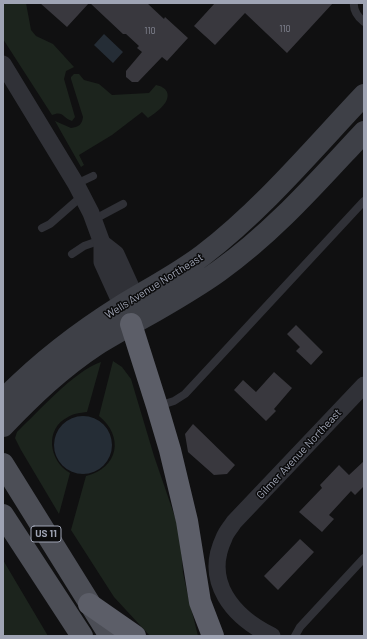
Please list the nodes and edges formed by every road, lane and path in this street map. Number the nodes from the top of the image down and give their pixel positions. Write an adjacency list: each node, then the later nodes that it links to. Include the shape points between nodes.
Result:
1 (354, 3): 2 (lane, via 357,16)
2 (364, 22)
3 (3, 64): 7 (street)
4 (364, 95): 14 (main road, Wells Avenue Northeast, via 244,221 224,239)
5 (364, 132): 14 (main road, Wells Avenue Northeast, via 283,218 241,255 205,281)
6 (94, 176): 7 (lane)
7 (79, 190): 10 (street); 11 (lane, via 50,224)
8 (364, 201): 17 (lane, via 185,394 174,402)
9 (123, 204): 10 (lane)
10 (93, 220): 12 (street)
11 (42, 228)
12 (101, 241): 13 (lane, via 84,246); 14 (street, via 116,254)
13 (72, 254)
14 (130, 309): 16 (main road, Wells Avenue Northeast, via 64,345); 17 (highway); 18 (main road, Wells Avenue Northeast, via 96,345 43,385)
15 (364, 385): 27 (street, Gilmer Avenue Northeast, via 234,522 219,549 218,577 222,591 231,606 247,622)
16 (3, 400)
17 (157, 406): 26 (highway, via 187,521 200,602)
18 (3, 426)
19 (3, 464): 22 (main road, US 11)
20 (3, 515): 23 (main road, US 11)
21 (364, 558): 28 (lane, via 300,627)
22 (89, 604): 24 (main road, US 11); 25 (highway)
23 (82, 636)
24 (110, 636)
25 (135, 636)
26 (213, 636)
27 (272, 636)
28 (295, 636)

